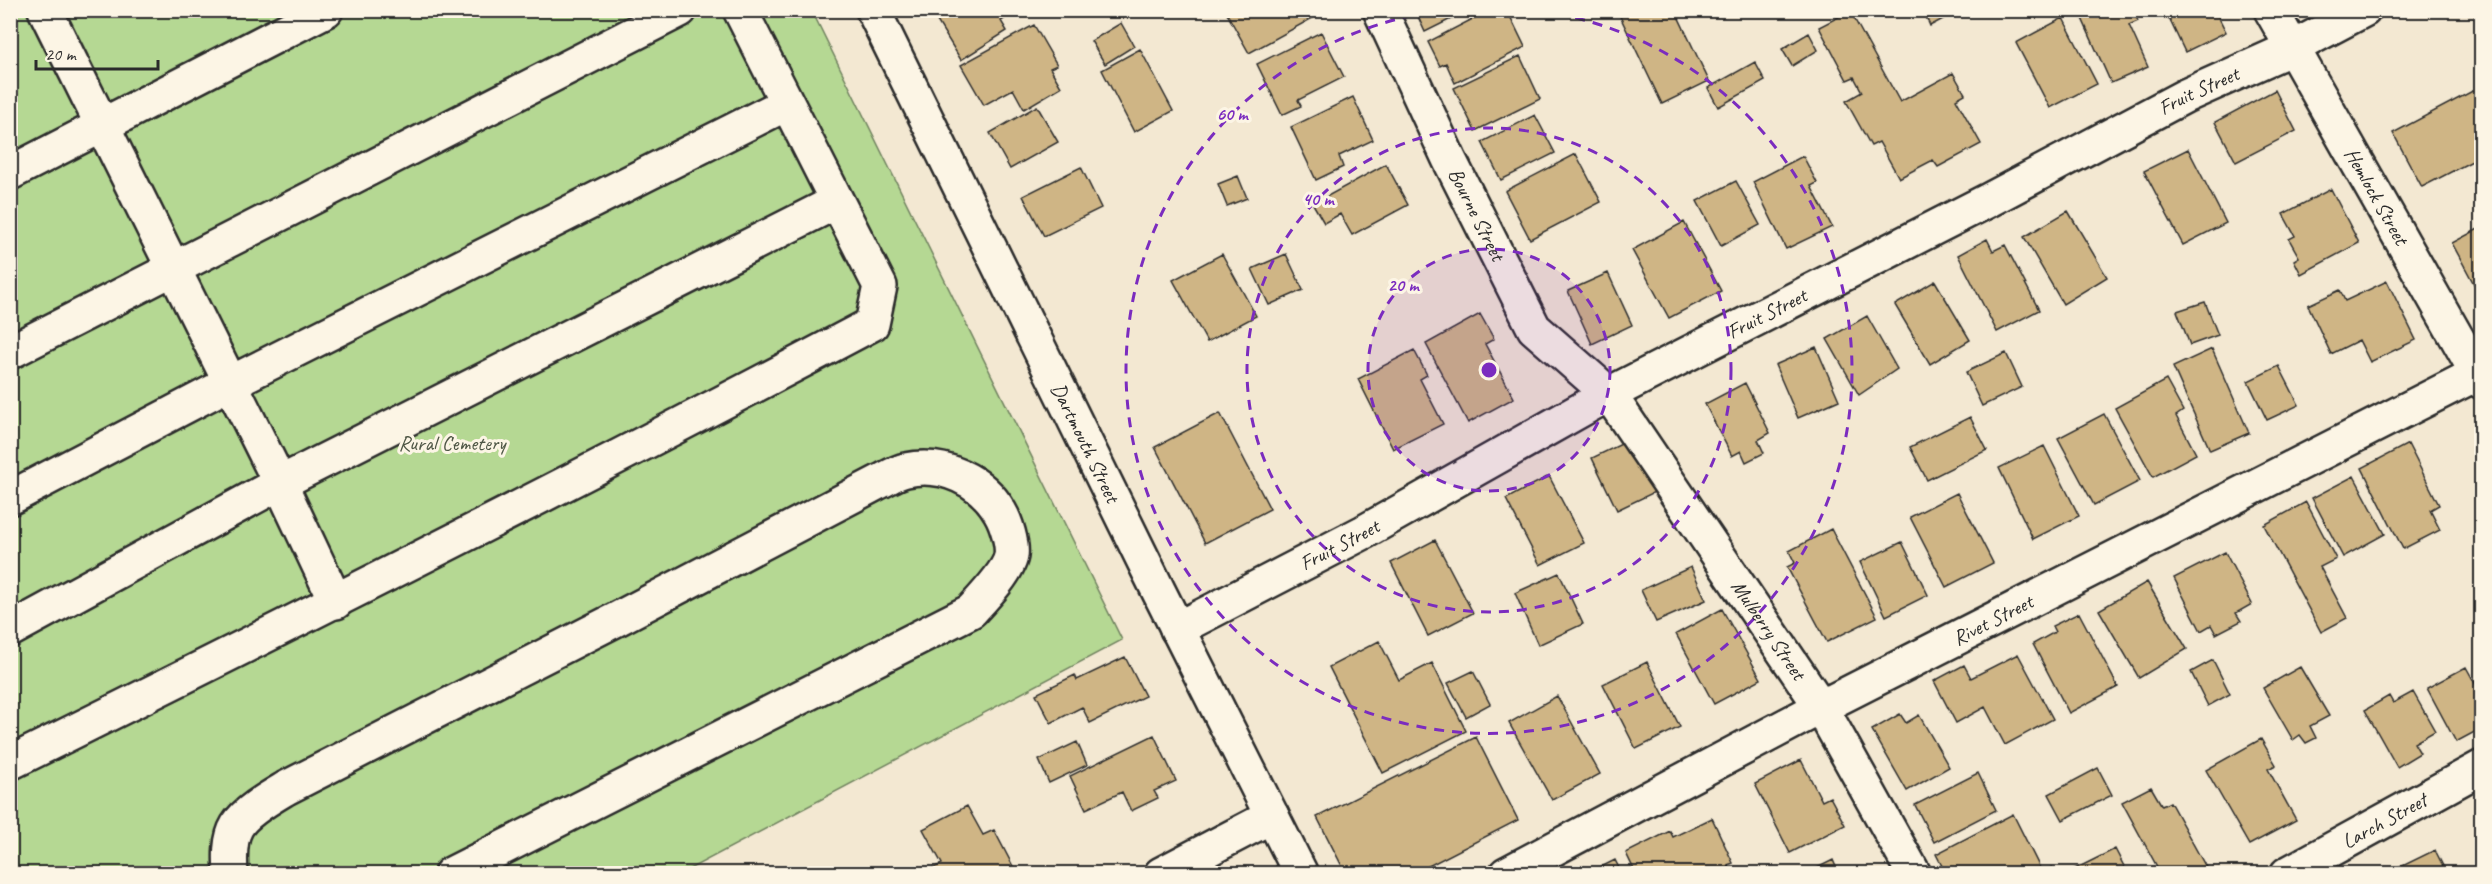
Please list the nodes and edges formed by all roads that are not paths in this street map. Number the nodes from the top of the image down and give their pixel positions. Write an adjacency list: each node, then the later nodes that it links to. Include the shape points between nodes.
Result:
1 (45, 10): 11 (street)
2 (327, 10): 11 (street)
3 (681, 10): 14 (street)
4 (740, 10): 10 (street)
5 (873, 10): 22 (street, Dartmouth Street)
6 (1380, 10): 18 (street, Bourne Street, via 1534,328)
7 (2271, 10): 9 (street, Hemlock Street)
8 (2364, 10): 9 (street, Fruit Street)
9 (2292, 48): 16 (street, Hemlock Street); 18 (street, Fruit Street, via 2185,96)
10 (786, 104): 13 (street); 17 (street)
11 (102, 126): 12 (street); 14 (street)
12 (10, 173)
13 (836, 202): 19 (street); 21 (street, via 880,286 872,324)
14 (174, 268): 15 (street); 17 (street)
15 (10, 352)
16 (2480, 375): 24 (street, Rivet Street)
17 (230, 383): 19 (street); 20 (street)
18 (1609, 394): 22 (street, Fruit Street, via 1364,532); 24 (street, Mulberry Street)
19 (280, 483): 21 (street); 23 (street)
20 (10, 498)
21 (336, 602): 25 (street)
22 (1177, 628): 27 (street, Dartmouth Street)
23 (10, 630)
24 (1821, 706): 32 (street, Rivet Street); 33 (street, Mulberry Street)
25 (10, 762)
26 (2481, 767): 34 (street, Larch Street)
27 (1272, 816): 30 (street); 31 (street, Dartmouth Street)
28 (231, 873): 29 (street, via 230,851 236,826 285,788 877,483 906,470 938,469 969,479 991,497 1007,524 1011,556 993,589 971,611)
29 (451, 873)
30 (1161, 873)
31 (1302, 873)
32 (1506, 873)
33 (1914, 873)
34 (2287, 873)

